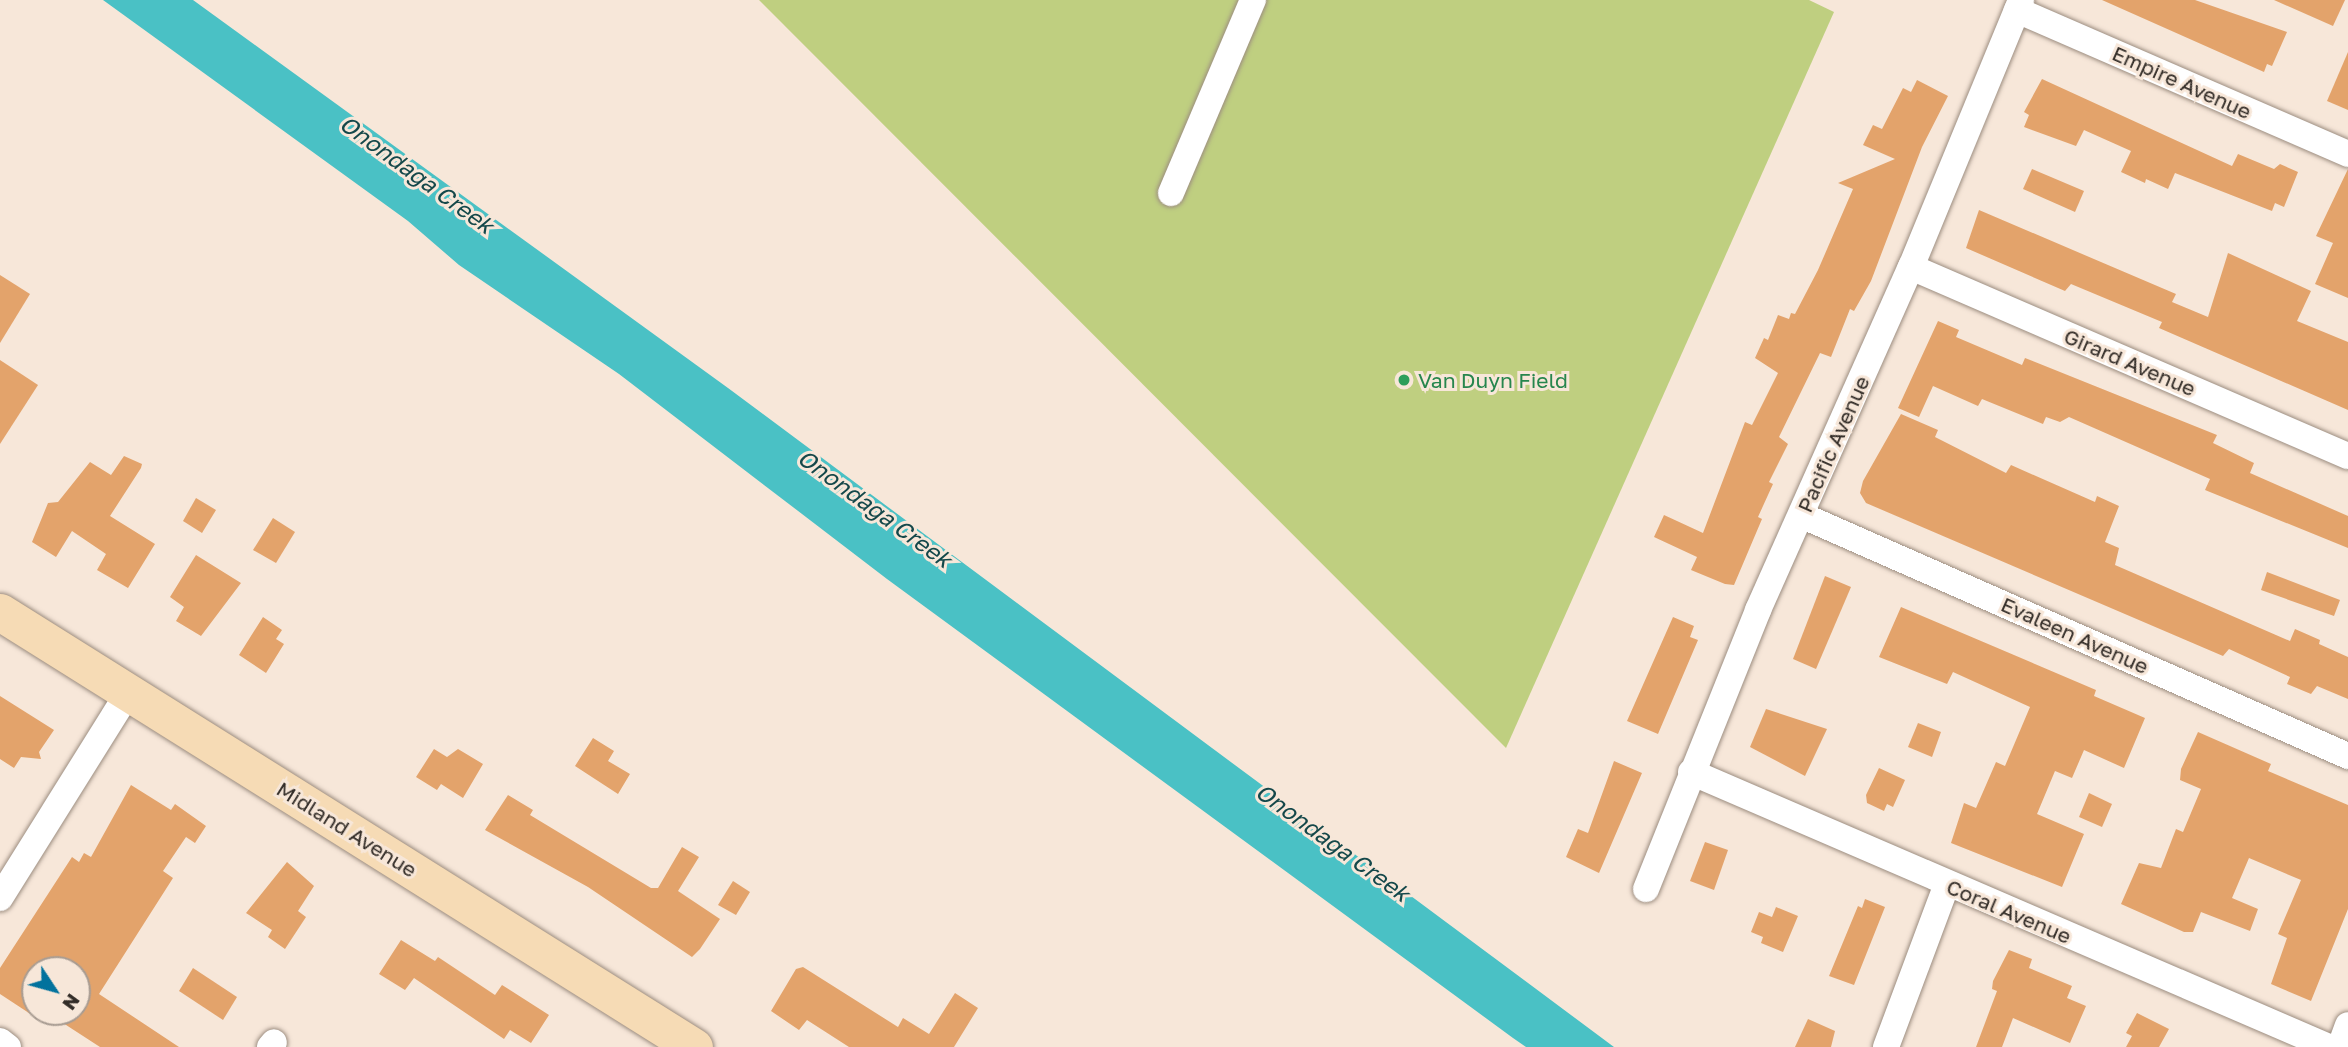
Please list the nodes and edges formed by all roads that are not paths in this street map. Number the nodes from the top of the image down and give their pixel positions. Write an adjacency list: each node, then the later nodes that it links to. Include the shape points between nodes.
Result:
1 (1253, 0): 4 (street)
2 (2019, 5): 3 (street, Empire Avenue); 5 (street, Pacific Avenue)
3 (2348, 154)
4 (1171, 193)
5 (1912, 267): 6 (street, Girard Avenue); 7 (street, Pacific Avenue)
6 (2348, 456)
7 (1801, 515): 10 (street, Evaleen Avenue); 11 (street, Pacific Avenue)
8 (0, 612): 9 (street, Midland Avenue)
9 (128, 693): 14 (street); 18 (street, Midland Avenue)
10 (2348, 756)
11 (1691, 772): 12 (street, Coral Avenue); 13 (street, Pacific Avenue)
12 (1947, 884): 19 (street); 20 (street, Coral Avenue)
13 (1646, 889)
14 (0, 898)
15 (2348, 1025): 21 (street)
16 (0, 1041): 17 (street)
17 (8, 1047)
18 (694, 1047)
19 (1886, 1047)
20 (2329, 1047)
21 (2340, 1047)

